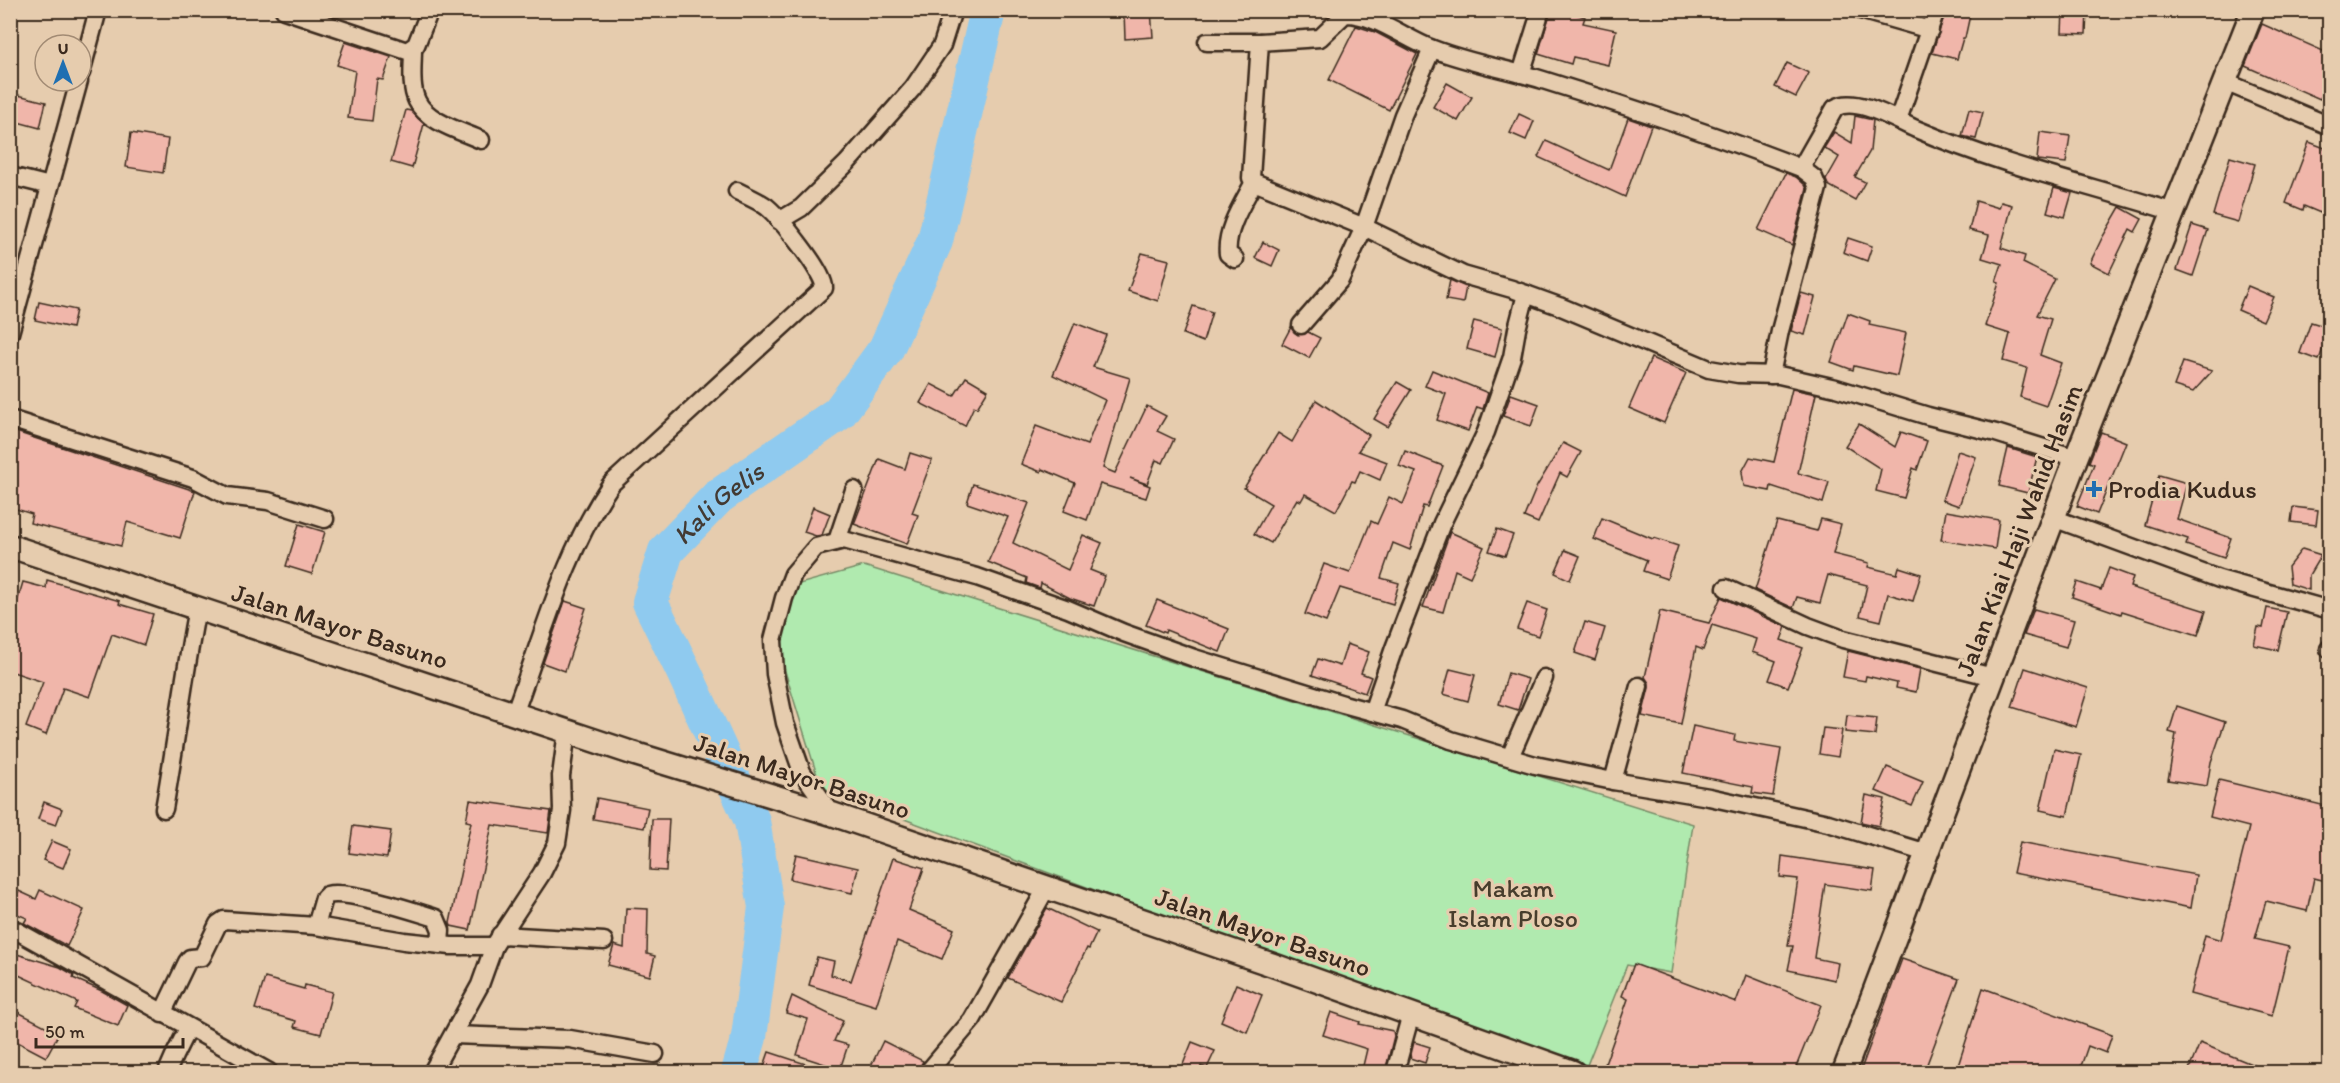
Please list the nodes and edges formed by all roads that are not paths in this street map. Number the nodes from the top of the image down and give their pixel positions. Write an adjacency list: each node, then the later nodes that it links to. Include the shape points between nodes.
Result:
1 (98, 10): 10 (street)
2 (284, 10): 13 (street, via 407,51)
3 (430, 10): 13 (street)
4 (952, 10): 27 (street, via 942,45 913,88 847,163 801,208)
5 (1541, 10): 15 (street)
6 (1860, 10): 9 (street)
7 (1936, 10): 9 (street)
8 (2253, 10): 16 (main road, Jalan Kiai Haji Wahid Hasim)
9 (1929, 30): 18 (street)
10 (92, 33)
11 (1207, 42): 12 (street)
12 (1260, 42): 14 (street, via 1320,38 1346,14 1353,14); 23 (street, via 1250,173)
13 (412, 49): 20 (street, via 412,81 417,102 433,118)
14 (1432, 49): 15 (street); 28 (street, via 1403,115)
15 (1521, 74): 21 (street, via 1688,125)
16 (2225, 82): 19 (street); 26 (main road, Jalan Kiai Haji Wahid Hasim)
17 (76, 93): 24 (street)
18 (1898, 120): 21 (street, via 1840,105); 26 (street, via 2057,179)
19 (2330, 126)
20 (481, 140)
21 (1801, 168): 33 (street, via 1814,178 1818,188)
22 (10, 176): 24 (street)
23 (1254, 182): 28 (street); 29 (street, via 1227,244 1228,254)
24 (50, 186): 32 (street)
25 (737, 191): 27 (street, via 766,206)
26 (2174, 212): 35 (main road, Jalan Kiai Haji Wahid Hasim)
27 (779, 221): 48 (street, via 823,278 822,291 611,484 594,508 569,559)
28 (1364, 226): 30 (street, via 1463,275); 31 (street, via 1340,280)
29 (1235, 259)
30 (1526, 294): 33 (street, via 1605,323 1709,369); 47 (street, via 1512,357 1486,432 1442,523)
31 (1301, 325)
32 (10, 333)
33 (1771, 375): 35 (street, via 1836,388)
34 (10, 419): 38 (street, via 193,478 226,496 268,501)
35 (2076, 459): 37 (main road, Jalan Kiai Haji Wahid Hasim)
36 (854, 490): 39 (street)
37 (2053, 518): 43 (street, via 2219,579); 44 (main road, Jalan Kiai Haji Wahid Hasim)
38 (325, 519)
39 (837, 541): 47 (street, via 977,577 1194,658); 53 (street, via 816,547 793,574 773,640 785,723 802,772)
40 (10, 546): 42 (main road, Jalan Mayor Basuno)
41 (1726, 588): 44 (street, via 1843,639)
42 (197, 608): 48 (main road, Jalan Mayor Basuno); 52 (street)
43 (2330, 610)
44 (1993, 677): 54 (main road, Jalan Kiai Haji Wahid Hasim)
45 (1544, 678): 50 (street)
46 (1639, 686): 51 (street)
47 (1372, 712): 50 (street)
48 (514, 714): 49 (main road, Jalan Mayor Basuno)
49 (567, 731): 53 (main road, Jalan Mayor Basuno); 58 (street, via 557,843 542,873)
50 (1510, 757): 51 (street)
51 (1613, 781): 54 (street, via 1828,823)
52 (164, 809)
53 (825, 812): 55 (main road, Jalan Mayor Basuno)
54 (1927, 853): 72 (main road, Jalan Kiai Haji Wahid Hasim)
55 (1047, 887): 62 (main road, Jalan Mayor Basuno); 69 (street, via 972,1020)
56 (316, 926): 60 (street); 60 (street, via 324,898 336,894 436,918); 61 (street, via 221,921 202,957 186,962)
57 (10, 927): 61 (street)
58 (497, 940): 59 (street); 60 (street); 64 (street, via 480,985)
59 (604, 941)
60 (441, 945)
61 (162, 1014): 63 (street)
62 (1412, 1014): 70 (street); 71 (main road, Jalan Mayor Basuno)
63 (188, 1028): 66 (street); 67 (street)
64 (453, 1035): 65 (street, via 570,1039); 68 (street)
65 (656, 1054)
66 (167, 1072)
67 (269, 1072)
68 (432, 1072)
69 (928, 1072)
70 (1395, 1072)
71 (1573, 1072)
72 (1844, 1072)

